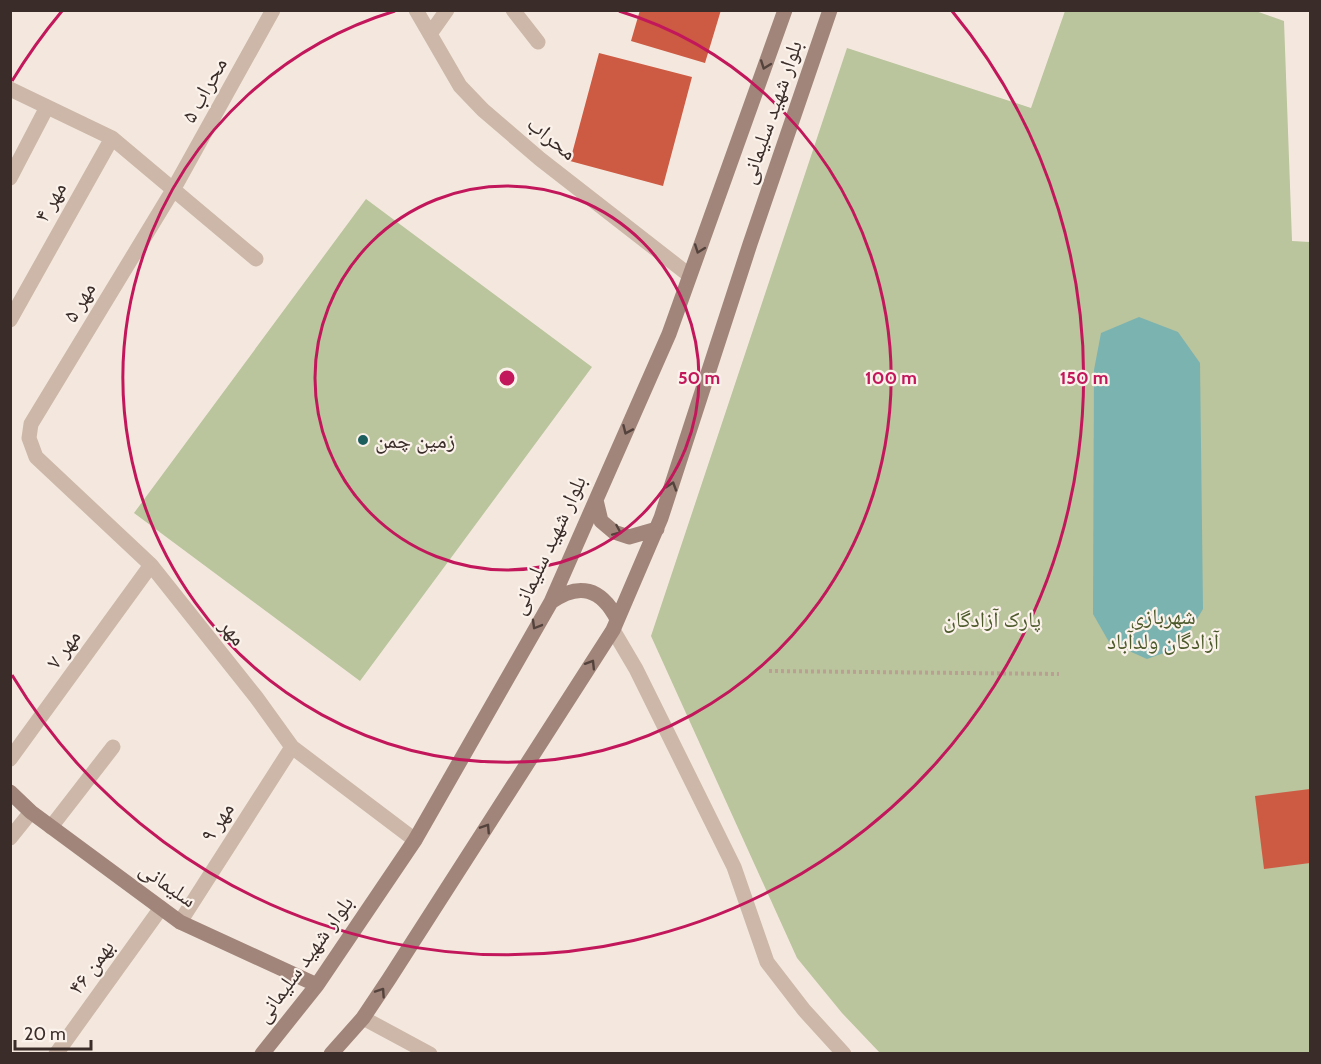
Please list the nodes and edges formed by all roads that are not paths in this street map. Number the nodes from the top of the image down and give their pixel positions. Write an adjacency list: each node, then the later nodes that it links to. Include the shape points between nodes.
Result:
1 (273, 10): 13 (street, محراب ۵)
2 (416, 10): 7 (street, محراب)
3 (447, 10): 7 (street)
4 (513, 10): 8 (street)
5 (785, 10): 15 (main road, بلوار شهید سلیمانی, one-way to 15)
6 (830, 10): 19 (main road, بلوار شهید سلیمانی, one-way to 6)
7 (430, 34): 15 (street, محراب, via 460,86 483,110)
8 (538, 42)
9 (10, 89): 10 (street)
10 (47, 107): 11 (street); 12 (street)
11 (112, 138): 13 (street); 16 (street, مهر ۴)
12 (10, 178)
13 (173, 190): 14 (street); 17 (street, مهر ۵, via 31,424)
14 (256, 259)
15 (689, 275): 18 (main road, بلوار شهید سلیمانی, one-way to 18, via 669,334)
16 (10, 320)
17 (29, 438): 20 (street, مهر, via 36,457)
18 (596, 500): 19 (main road, one-way to 19, via 601,521 614,532 629,537); 21 (main road, بلوار شهید سلیمانی)
19 (657, 529): 22 (main road, بلوار شهید سلیمانی)
20 (151, 566): 24 (street, مهر); 25 (street, مهر ۷)
21 (551, 602): 22 (main road, via 564,592 596,594 609,604); 30 (main road, بلوار شهید سلیمانی, one-way to 30)
22 (615, 624): 34 (main road, بلوار شهید سلیمانی, one-way to 22); 39 (street, via 734,867 767,962)
23 (113, 747): 28 (street)
24 (292, 747): 30 (street, مهر); 32 (street, مهر ۹)
25 (10, 759)
26 (10, 792): 27 (main road, سلیمانی)
27 (31, 813): 28 (main road, سلیمانی); 29 (street)
28 (51, 827): 31 (main road, سلیمانی)
29 (10, 838)
30 (415, 840): 33 (main road, بلوار شهید سلیمانی)
31 (161, 908): 32 (main road, سلیمانی); 35 (street, بهمن ۴۶)
32 (180, 922): 33 (main road, سلیمانی)
33 (317, 985): 36 (main road, بلوار شهید سلیمانی)
34 (363, 1018): 37 (main road, بلوار شهید سلیمانی); 38 (street)
35 (56, 1053)
36 (262, 1053)
37 (331, 1053)
38 (430, 1053)
39 (844, 1053)

